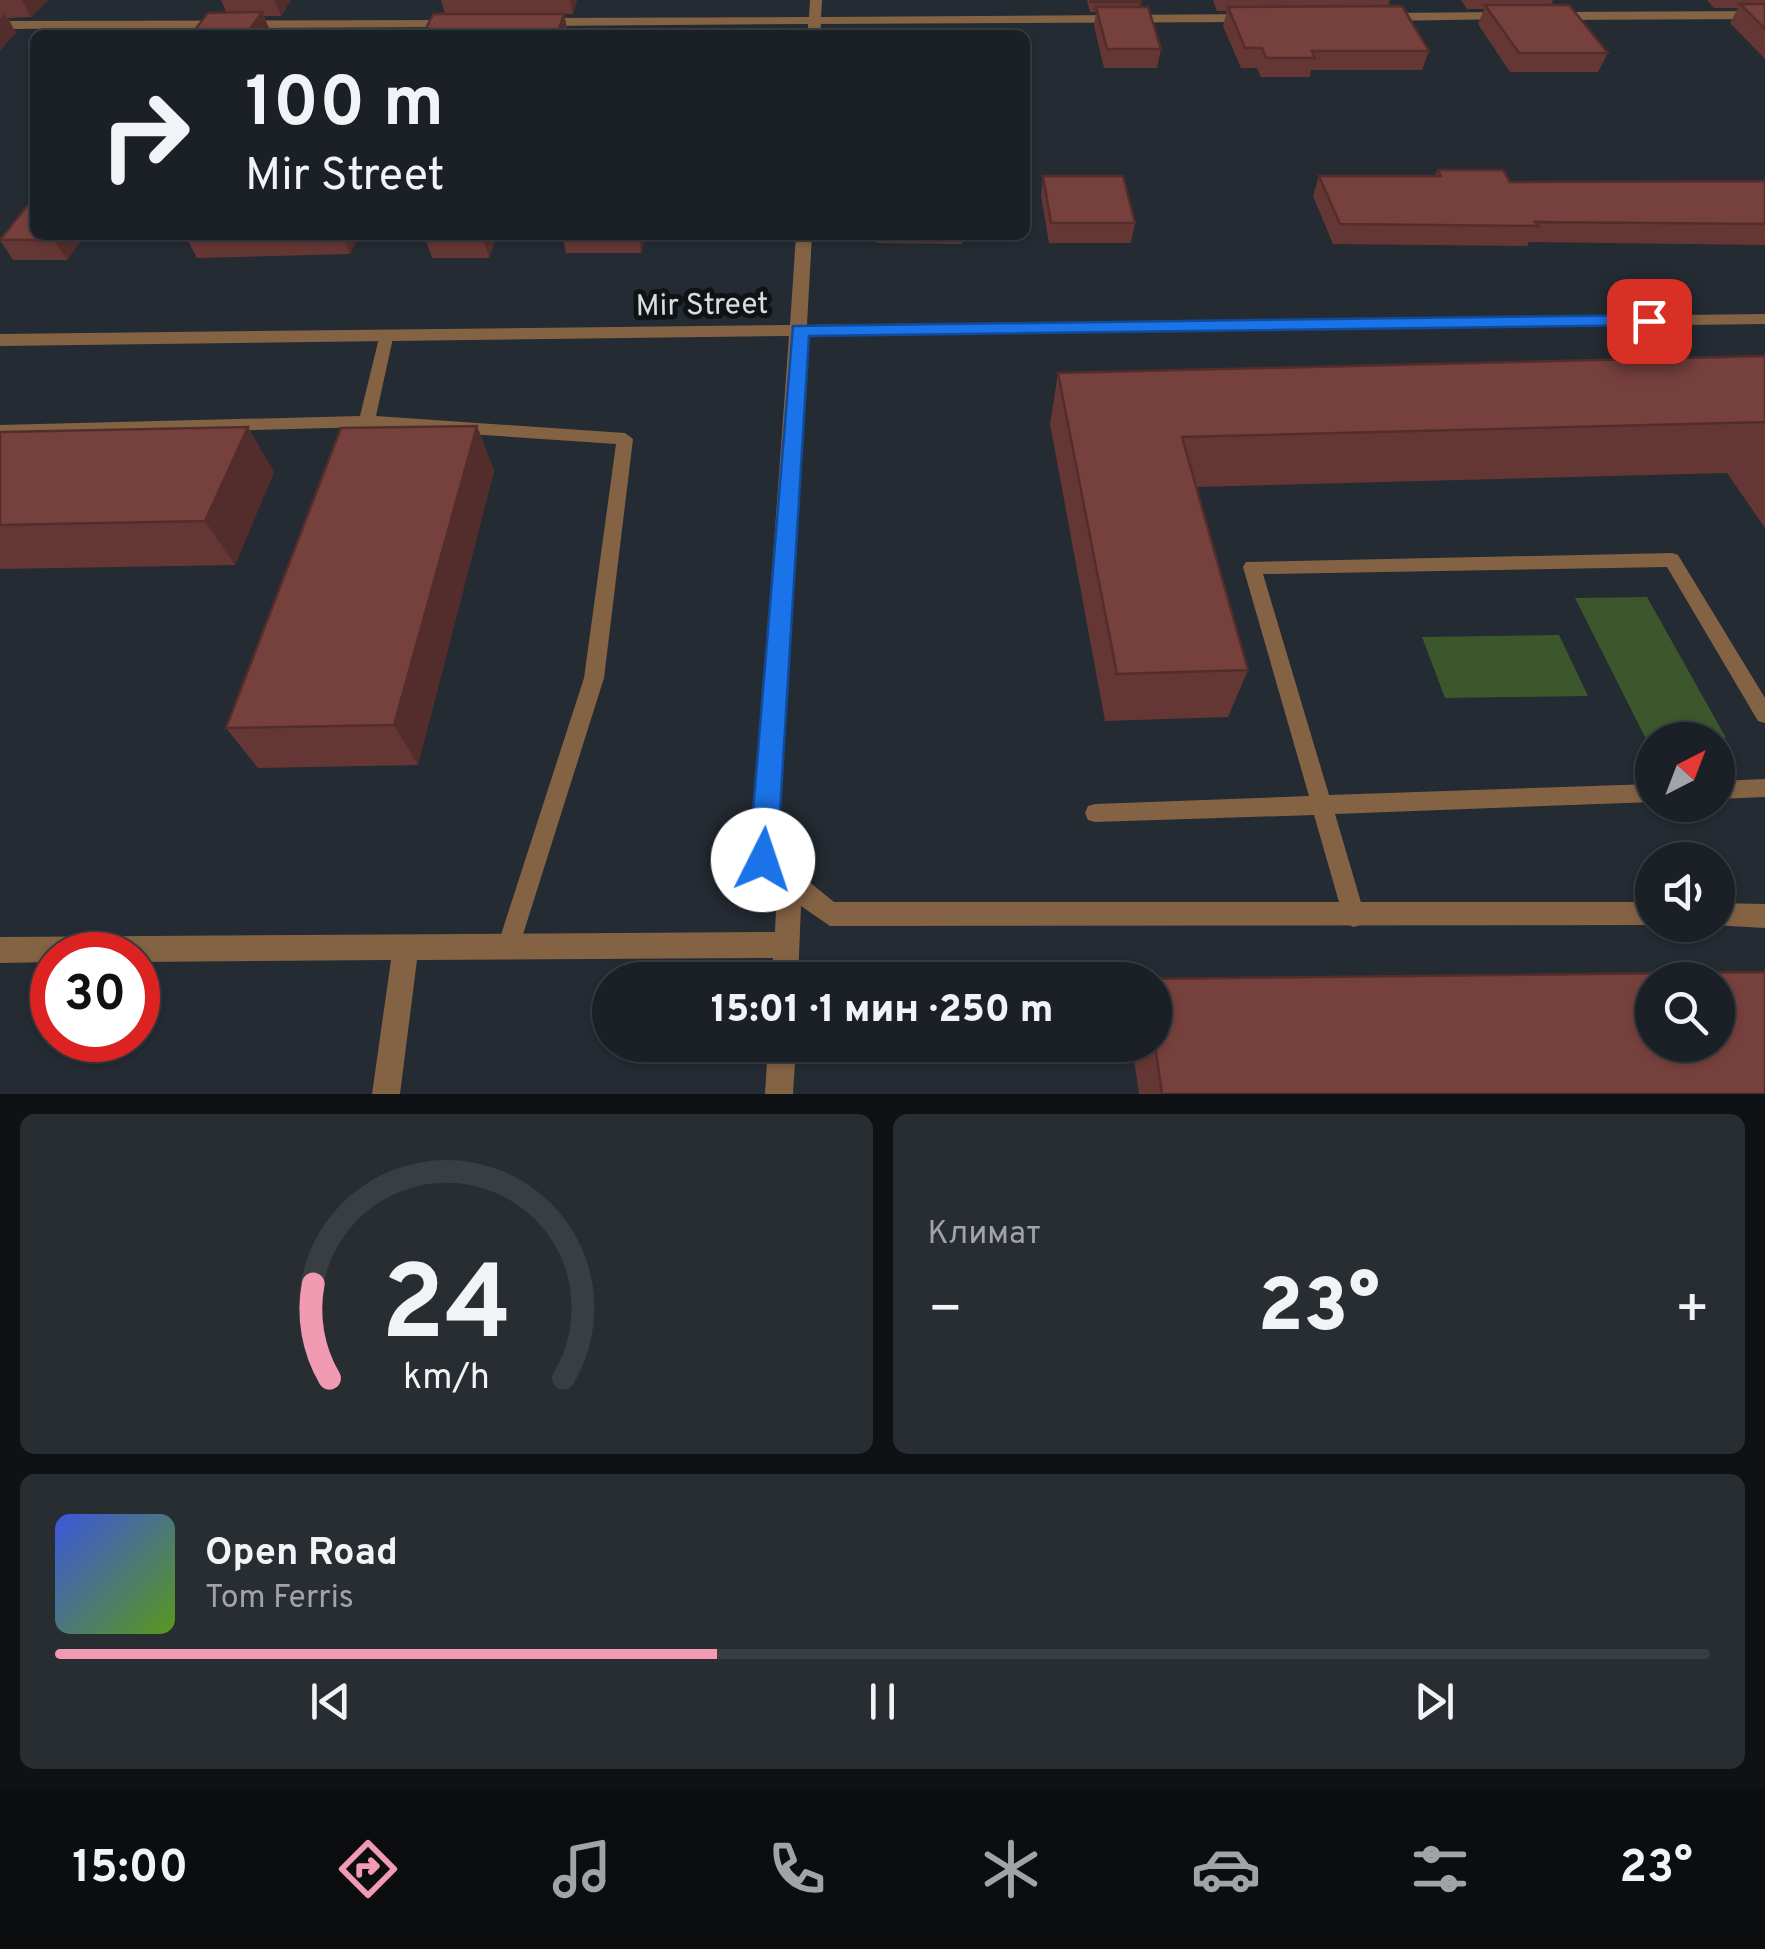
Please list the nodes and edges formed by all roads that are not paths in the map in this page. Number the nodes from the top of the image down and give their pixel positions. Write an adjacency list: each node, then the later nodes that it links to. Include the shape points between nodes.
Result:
1 (816, 0): 8 (street)
2 (1765, 15): 3 (street)
3 (1369, 17)
4 (1270, 18): 8 (street)
5 (477, 22): 7 (street)
6 (517, 22): 8 (street)
7 (0, 25)
8 (815, 28)
9 (804, 240): 11 (street)
10 (1765, 320): 11 (street, Mir Street)
11 (800, 330): 12 (street, Mir Street); 22 (street, via 763,860)
12 (386, 338): 13 (street, Mir Street); 14 (lane)
13 (0, 340)
14 (366, 421): 15 (lane); 28 (lane, via 626,439 594,678)
15 (0, 431)
16 (1765, 715): 20 (lane, via 1672,560 1252,567)
17 (1765, 788): 18 (lane)
18 (1735, 789)
19 (1635, 794): 20 (lane)
20 (1325, 806): 21 (lane); 25 (lane)
21 (1095, 812)
22 (790, 882): 25 (street, via 830,914); 27 (street)
23 (1635, 914): 25 (street)
24 (1735, 915): 26 (street)
25 (1354, 916)
26 (1765, 916)
27 (787, 945): 28 (street); 31 (street)
28 (508, 946): 29 (street)
29 (406, 948): 30 (street); 33 (street)
30 (0, 950)
31 (786, 962)
32 (781, 1062): 34 (street)
33 (386, 1094)
34 (779, 1094)

